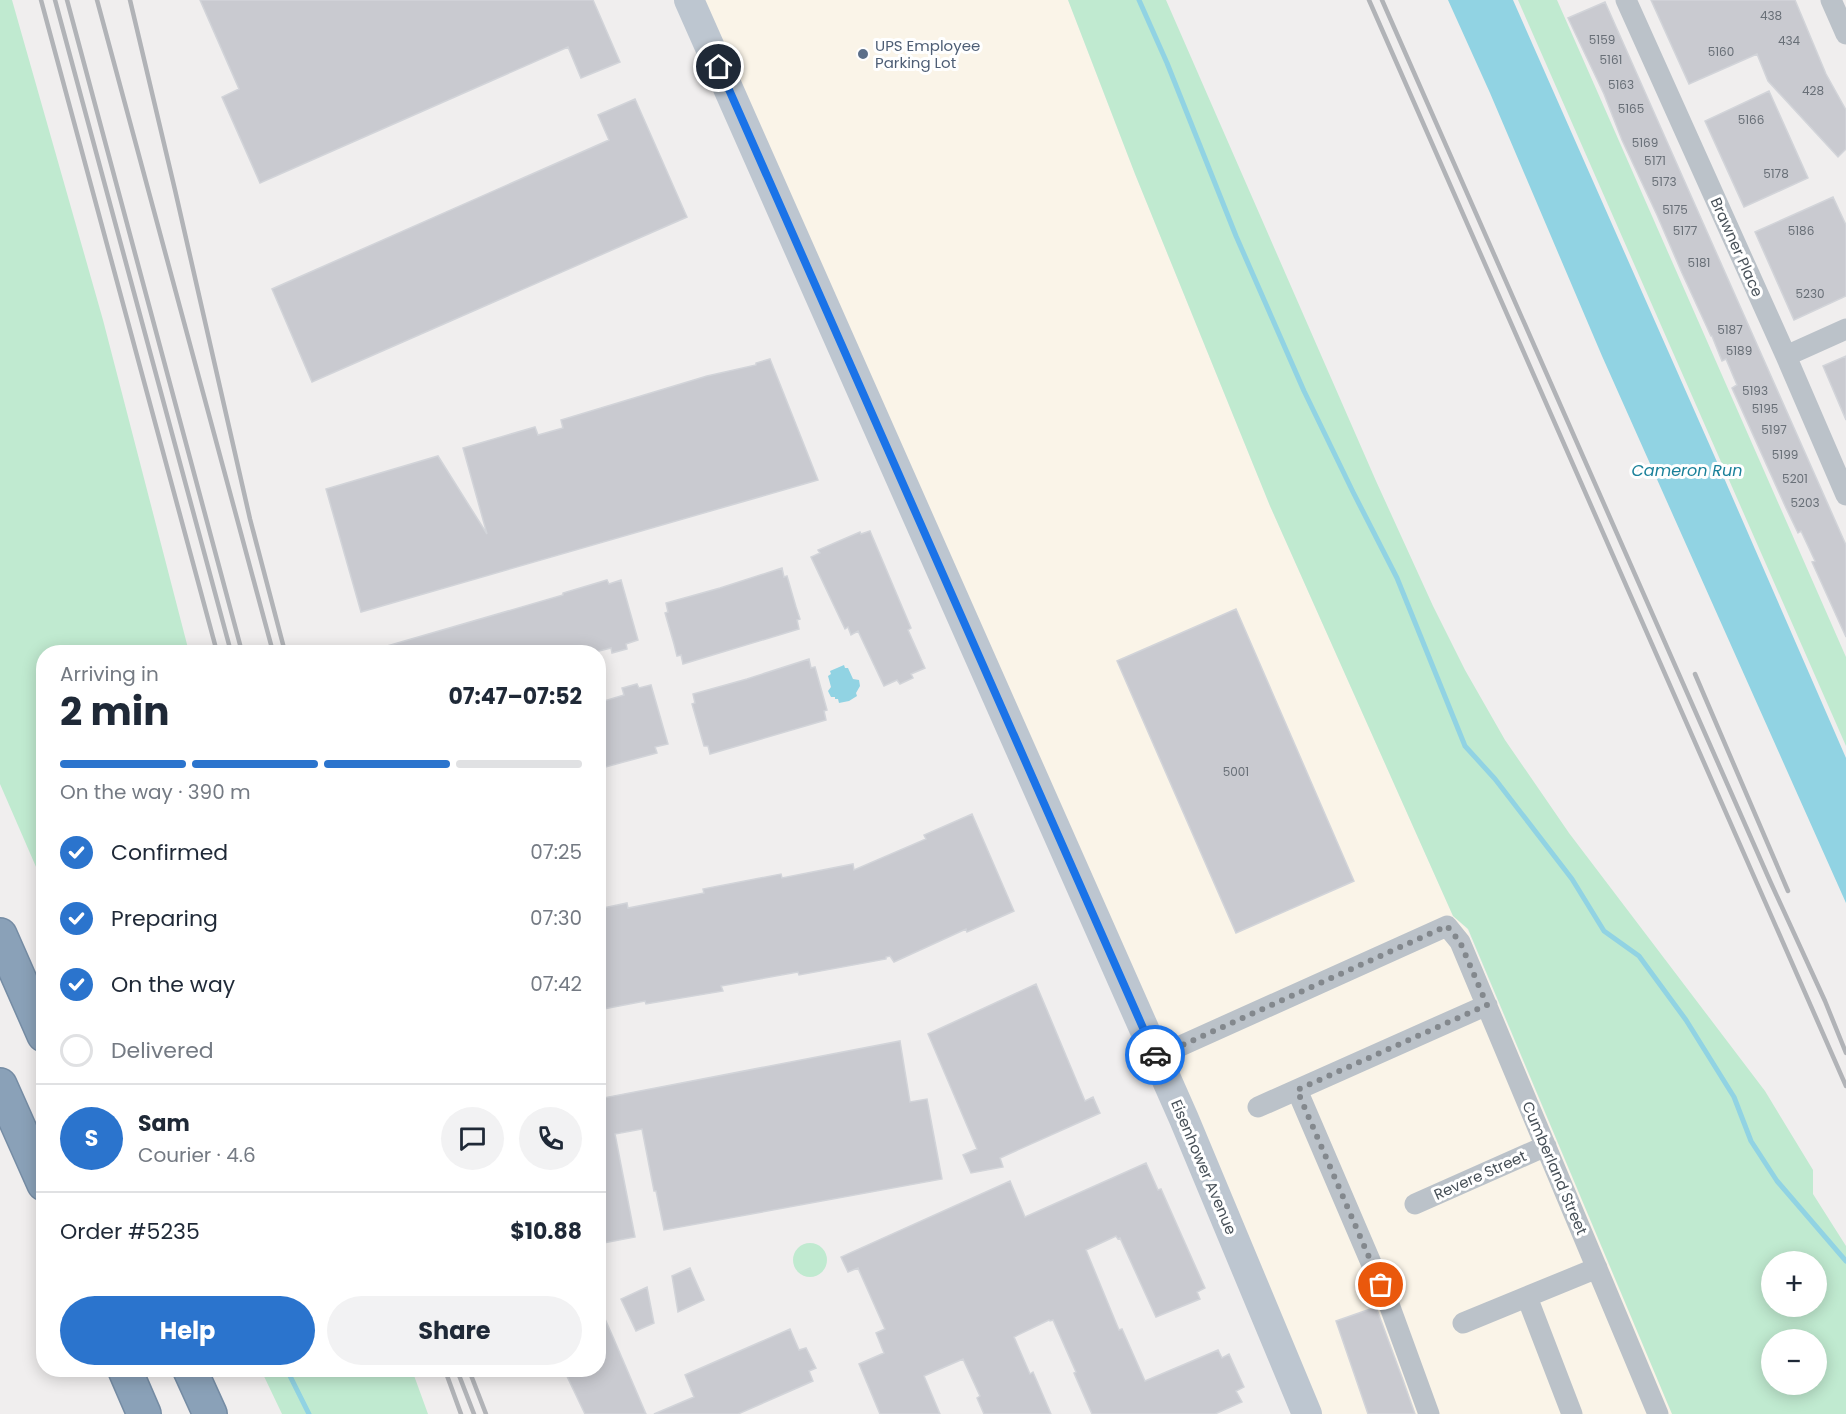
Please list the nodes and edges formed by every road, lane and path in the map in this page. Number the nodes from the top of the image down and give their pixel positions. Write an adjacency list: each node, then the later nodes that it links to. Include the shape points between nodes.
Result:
1 (689, 0): 11 (main road, Eisenhower Avenue)
2 (1626, 0): 6 (street, Brawner Place)
3 (1831, 0): 4 (street)
4 (1846, 34)
5 (1846, 329): 6 (street)
6 (1786, 356): 7 (street, Brawner Place)
7 (1846, 495)
8 (0, 935): 10 (highway)
9 (1487, 1005): 11 (street, Cumberland Street, via 1460,942 1447,926); 13 (street); 15 (street, Cumberland Street)
10 (36, 1017)
11 (1156, 1057): 25 (main road, Eisenhower Avenue)
12 (0, 1085): 16 (highway)
13 (1297, 1090): 14 (street); 26 (street, via 1390,1307)
14 (1258, 1107)
15 (1546, 1146): 17 (street, Revere Street); 18 (street, Cumberland Street)
16 (36, 1166)
17 (1415, 1204)
18 (1597, 1268): 19 (street); 28 (street, Cumberland Street)
19 (1527, 1297): 20 (street); 27 (street)
20 (1463, 1323)
21 (128, 1377): 23 (highway)
22 (193, 1377): 24 (highway)
23 (144, 1414)
24 (210, 1414)
25 (1307, 1414)
26 (1429, 1414)
27 (1572, 1414)
28 (1658, 1414)

